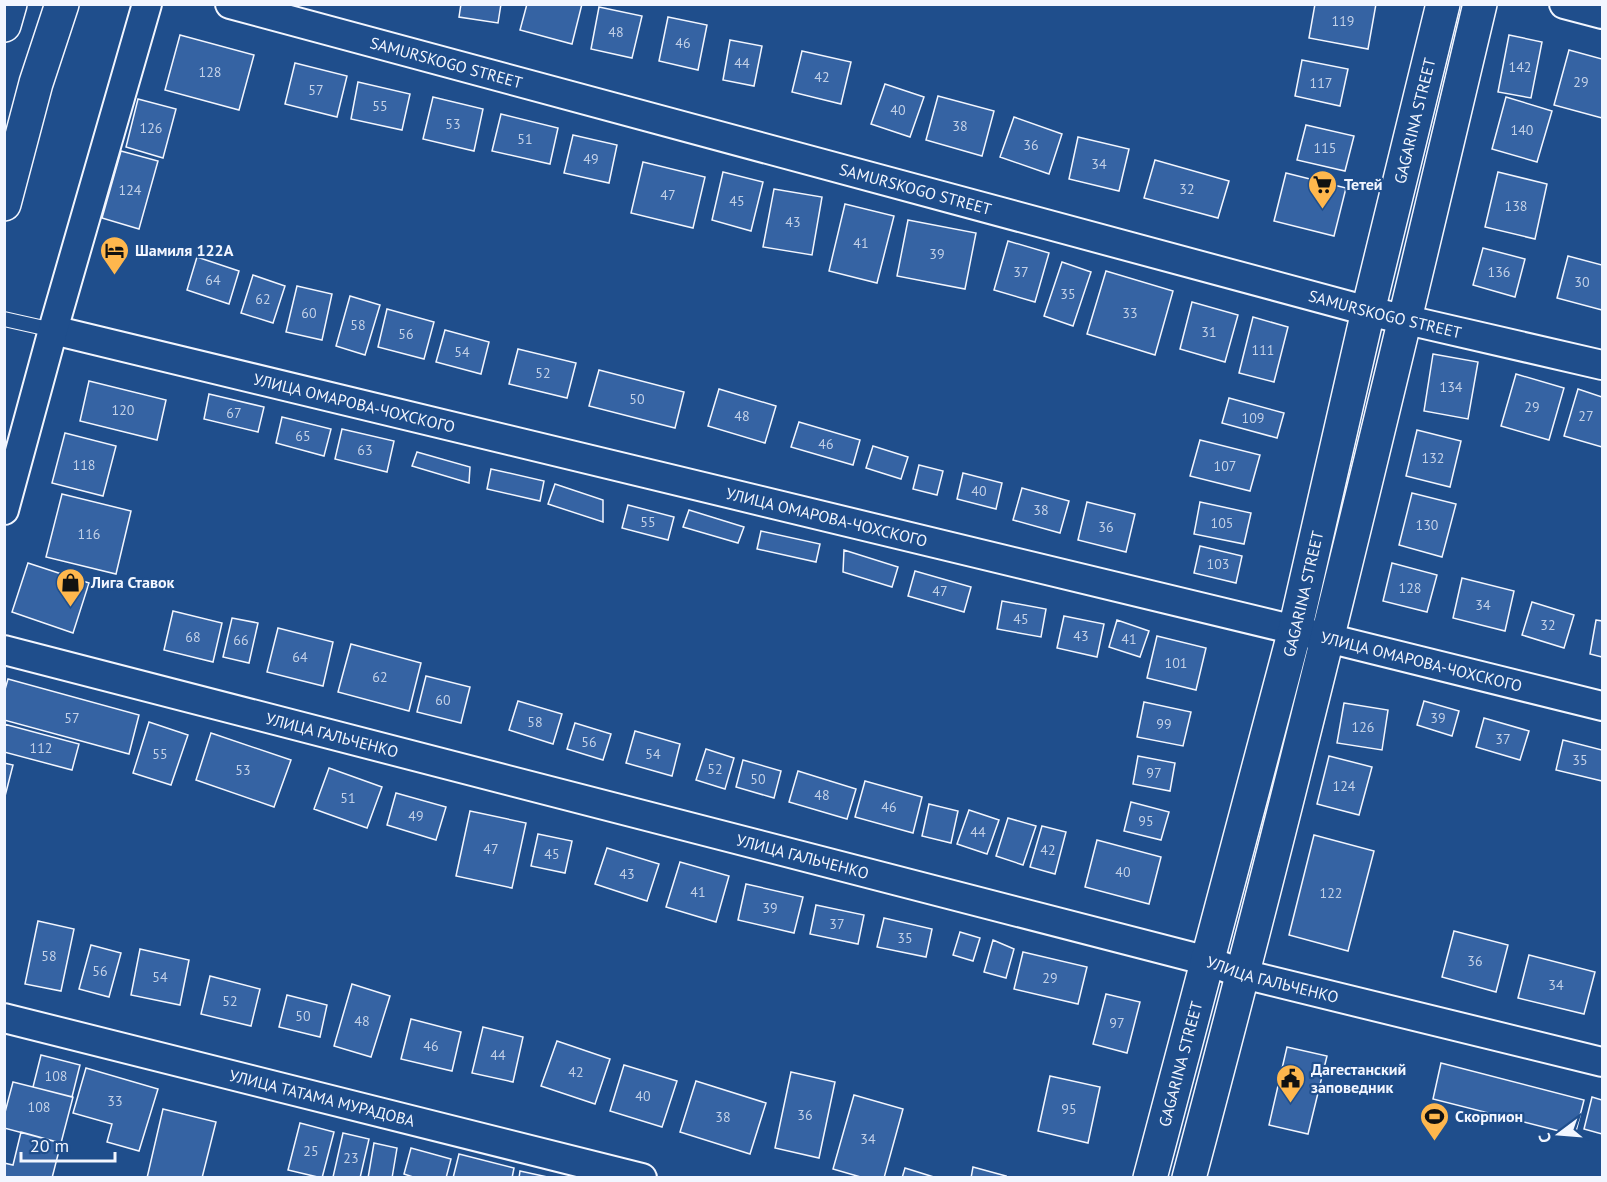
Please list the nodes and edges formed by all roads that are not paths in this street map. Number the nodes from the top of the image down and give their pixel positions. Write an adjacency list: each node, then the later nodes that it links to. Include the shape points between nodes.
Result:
1 (10, 4): 9 (main road)
2 (63, 4): 10 (main road, via 36,83)
3 (147, 4): 14 (street)
4 (230, 4): 11 (street, SAMURSKOGO STREET)
5 (1443, 4): 11 (main road, GAGARINA STREET)
6 (1480, 4): 12 (main road, GAGARINA STREET)
7 (1564, 4): 8 (street)
8 (1602, 14)
9 (4, 25)
10 (4, 204)
11 (1368, 311): 12 (street, SAMURSKOGO STREET); 17 (main road, GAGARINA STREET)
12 (1405, 319): 15 (street, SAMURSKOGO STREET); 18 (main road, GAGARINA STREET)
13 (4, 320): 14 (lane)
14 (53, 330): 16 (street); 17 (street, УЛИЦА ОМАРОВА-ЧОХСКОГО)
15 (1602, 366)
16 (4, 510)
17 (1295, 630): 18 (street, УЛИЦА ОМАРОВА-ЧОХСКОГО); 21 (main road, GAGARINA STREET)
18 (1327, 638): 20 (street, УЛИЦА ОМАРОВА-ЧОХСКОГО); 22 (main road, GAGARINA STREET)
19 (4, 650): 21 (street, УЛИЦА ГАЛЬЧЕНКО)
20 (1602, 706)
21 (1208, 961): 22 (street, УЛИЦА ГАЛЬЧЕНКО); 26 (main road, GAGARINA STREET)
22 (1243, 974): 24 (street, УЛИЦА ГАЛЬЧЕНКО); 27 (main road, GAGARINA STREET)
23 (4, 1018): 25 (street, УЛИЦА ТАТАМА МУРАДОВА)
24 (1602, 1062)
25 (642, 1178)
26 (1150, 1178)
27 (1189, 1178)

